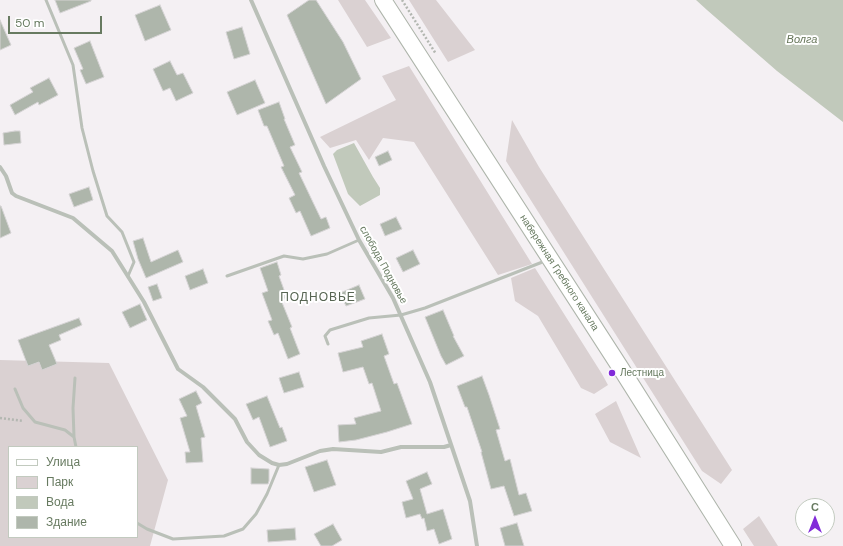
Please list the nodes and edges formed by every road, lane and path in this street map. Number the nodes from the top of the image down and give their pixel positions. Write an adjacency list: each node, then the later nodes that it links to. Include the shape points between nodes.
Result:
1 (46, 0): 7 (lane, via 74,66 82,128 107,216 122,232 134,262)
2 (251, 0): 5 (street, слобода Подновье)
3 (383, 0): 6 (street, набережная Гребного канала)
4 (0, 167): 7 (street, via 12,193 73,218 112,251)
5 (359, 240): 8 (lane, via 327,254 303,259 284,256); 9 (street, слобода Подновье)
6 (550, 259): 9 (lane); 21 (street, набережная Гребного канала)
7 (128, 276): 18 (street, via 178,369 202,387 235,419 247,442 259,455)
8 (227, 276)
9 (401, 315): 10 (lane, via 369,318 330,330 325,336); 16 (street, слобода Подновье, via 430,382)
10 (328, 344)
11 (75, 378): 15 (lane)
12 (15, 389): 14 (lane, via 23,408)
13 (0, 418): 14 (path)
14 (35, 422): 15 (lane, via 65,430)
15 (74, 438): 17 (lane)
16 (451, 445): 18 (street, via 401,447 381,452 320,450); 20 (street, слобода Подновье, via 470,501)
17 (76, 446)
18 (279, 465): 19 (lane, via 256,514 243,529 224,536 173,539)
19 (138, 524)
20 (477, 546)
21 (733, 546)

